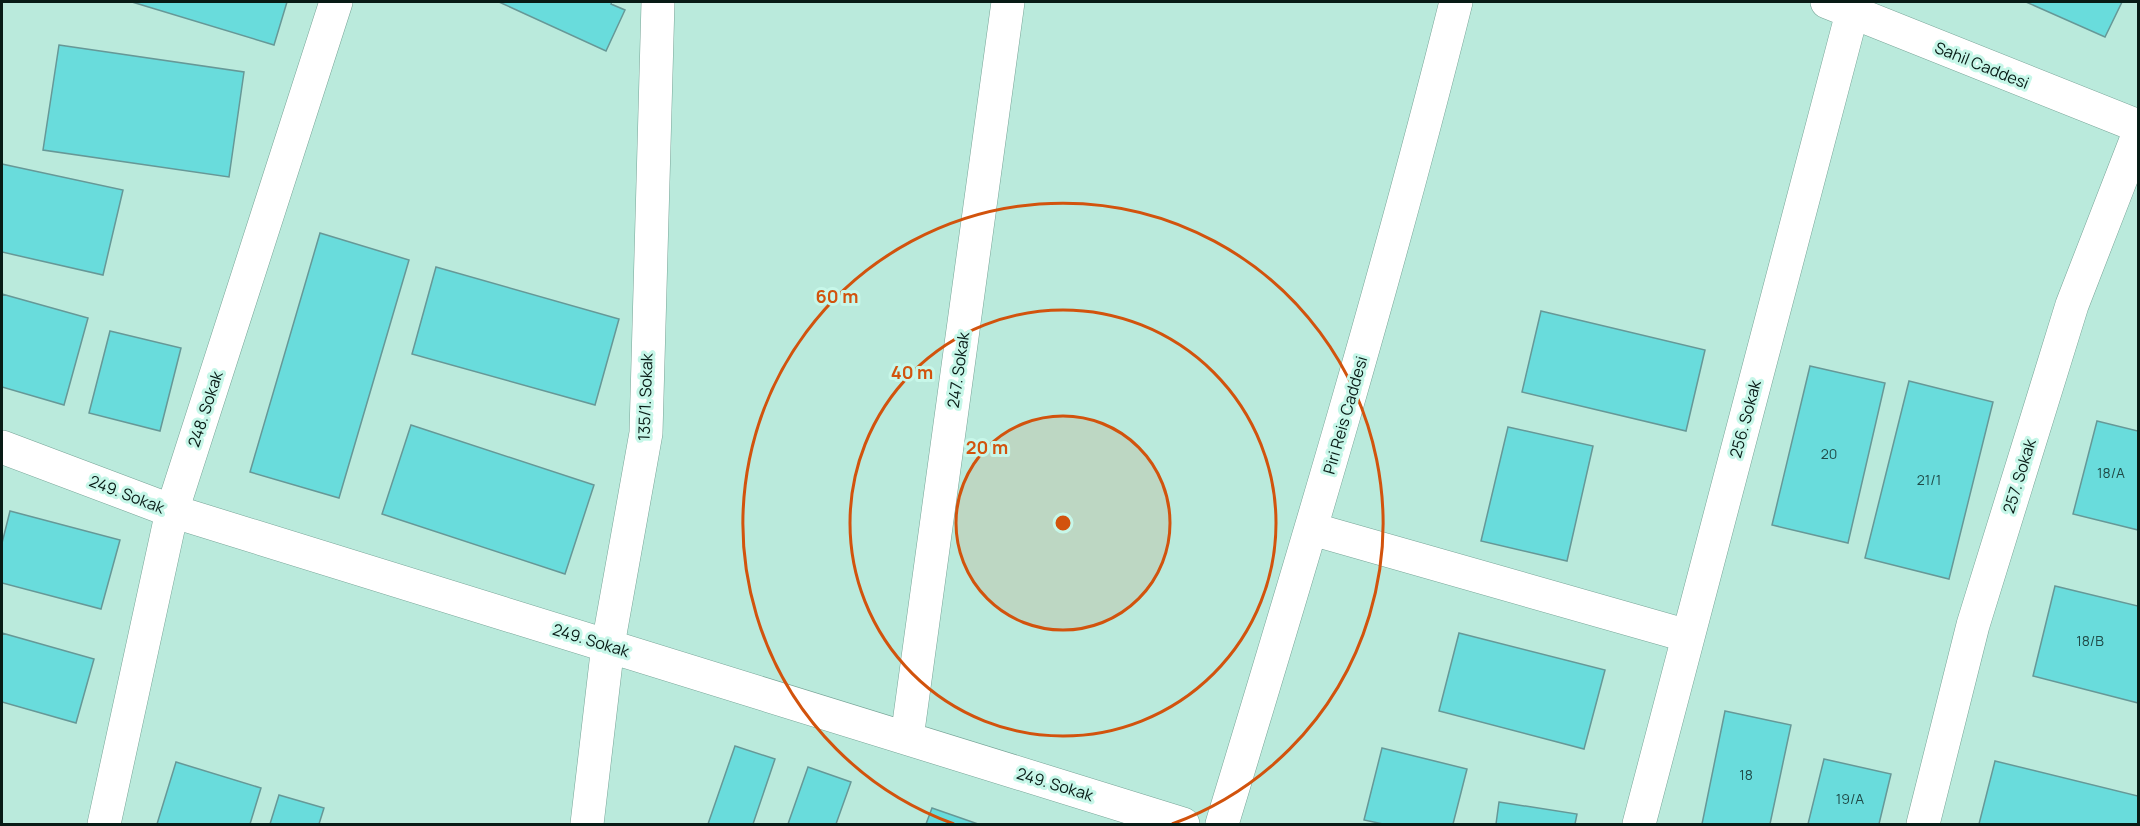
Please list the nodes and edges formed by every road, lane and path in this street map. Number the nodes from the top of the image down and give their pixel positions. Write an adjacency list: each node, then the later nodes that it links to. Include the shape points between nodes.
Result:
1 (336, 2): 9 (street, 248. Sokak)
2 (658, 2): 12 (street, 135/1. Sokak, via 646,433)
3 (1008, 2): 13 (street, 247. Sokak)
4 (1456, 2): 10 (street, Piri Reis Caddesi)
5 (1840, 7): 6 (street, Sahil Caddesi); 11 (street, 256. Sokak)
6 (2139, 126)
7 (2139, 135): 19 (street, 257. Sokak, via 2068,316 1973,625)
8 (2, 447): 9 (street, 249. Sokak)
9 (172, 511): 12 (street, 249. Sokak); 14 (street, 248. Sokak)
10 (1312, 529): 11 (street); 17 (street, Piri Reis Caddesi)
11 (1688, 636): 18 (street, 256. Sokak)
12 (608, 645): 13 (street, 249. Sokak); 15 (street, 135/1. Sokak)
13 (907, 738): 16 (street, 249. Sokak)
14 (104, 825)
15 (587, 825)
16 (1183, 825)
17 (1222, 825)
18 (1639, 825)
19 (1923, 825)

